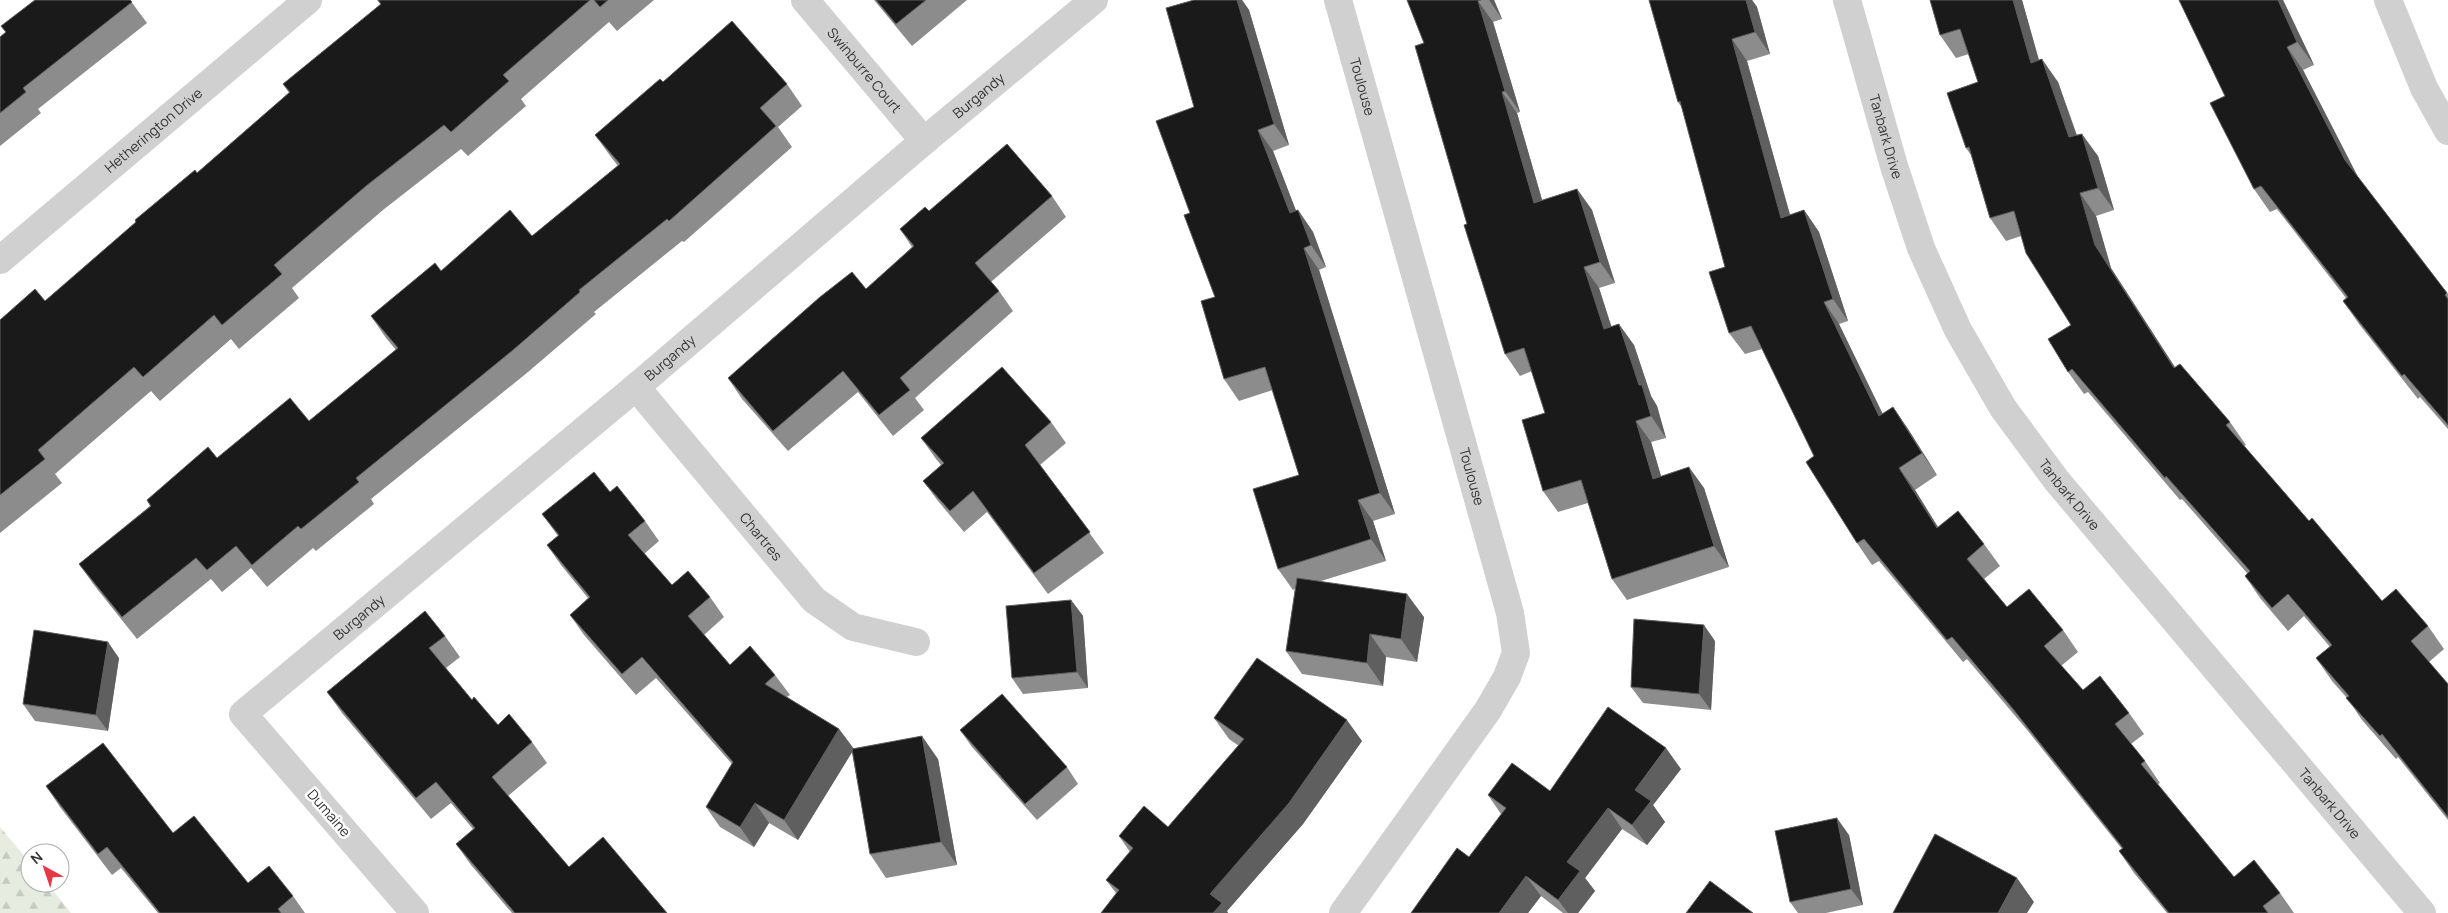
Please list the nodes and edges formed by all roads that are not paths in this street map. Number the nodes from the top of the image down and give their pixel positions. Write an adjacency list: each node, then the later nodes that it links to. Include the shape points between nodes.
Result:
1 (308, 0): 9 (street, Hetherington Drive)
2 (805, 0): 8 (street, Swinburre Court)
3 (1094, 0): 8 (street, Burgandy)
4 (1338, 0): 14 (street, Toulouse, via 1510,613 1516,653 1507,677 1488,710)
5 (1848, 0): 15 (street, Tanbark Drive, via 1894,166 1921,248 1958,330 2003,408 2057,481)
6 (2388, 0): 7 (street, via 2424,88)
7 (2448, 131)
8 (924, 141): 10 (street, Burgandy)
9 (0, 260)
10 (636, 387): 11 (street, Chartres, via 814,600 853,627); 12 (street, Burgandy)
11 (916, 642)
12 (244, 714): 13 (street, Dumaine)
13 (415, 913)
14 (1343, 913)
15 (2422, 913)

